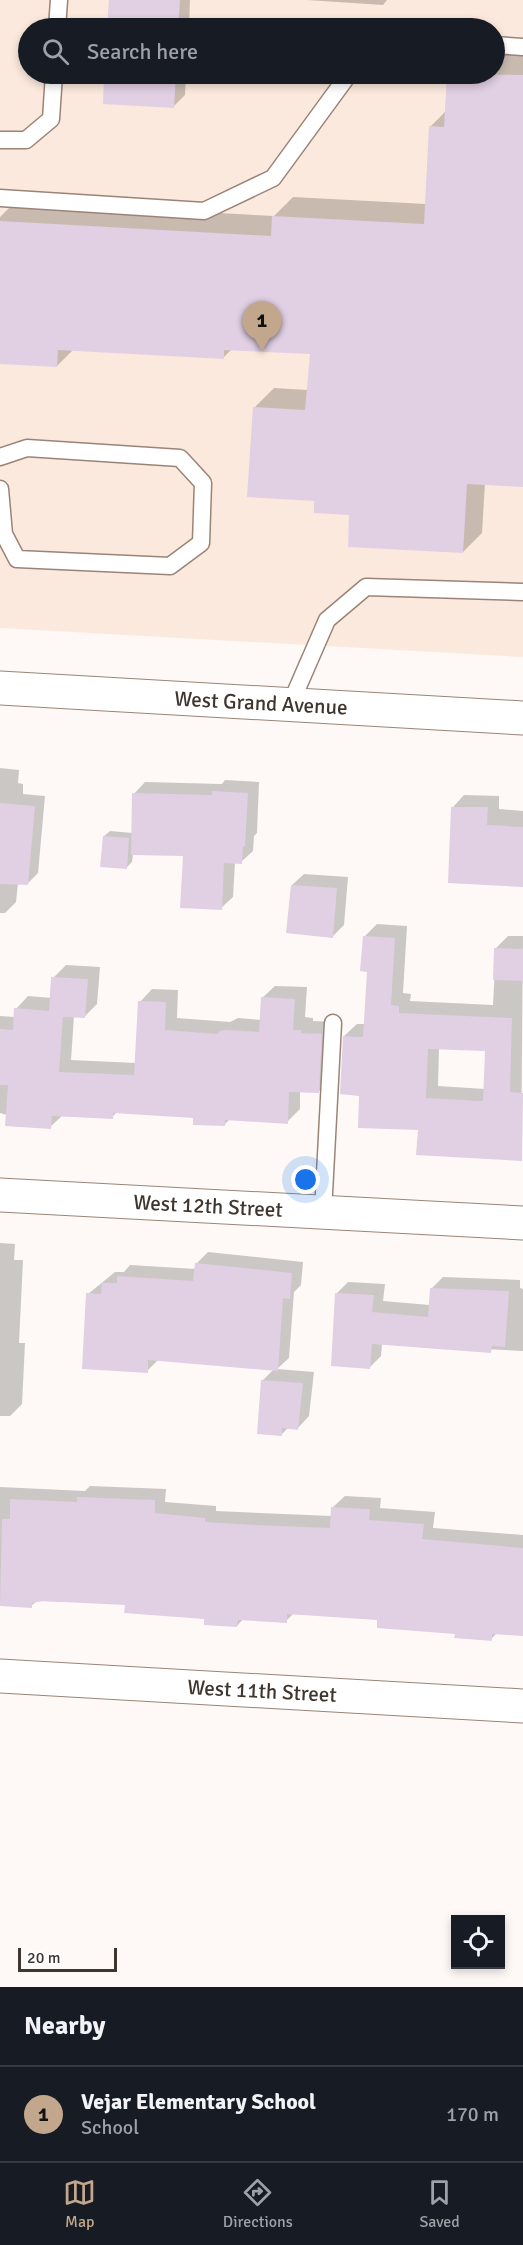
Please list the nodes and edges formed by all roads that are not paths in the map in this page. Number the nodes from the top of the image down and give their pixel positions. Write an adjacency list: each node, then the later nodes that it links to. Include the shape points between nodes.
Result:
1 (59, 0): 2 (lane)
2 (58, 18)
3 (505, 46): 4 (lane)
4 (523, 47)
5 (53, 84): 7 (lane, via 51,119 26,140)
6 (342, 84): 8 (lane, via 273,178 204,211)
7 (0, 140)
8 (0, 198)
9 (0, 457): 10 (lane, via 27,448 180,458 203,483 201,543 170,566 17,559 4,534)
10 (0, 489)
11 (523, 592): 13 (lane, via 366,587 327,620)
12 (0, 688): 13 (street, West Grand Avenue)
13 (290, 705): 14 (street, West Grand Avenue)
14 (523, 718)
15 (333, 1023): 17 (lane)
16 (0, 1195): 17 (street, West 12th Street)
17 (323, 1212): 18 (street, West 12th Street)
18 (523, 1223)
19 (0, 1676): 20 (street, West 11th Street)
20 (523, 1706)

